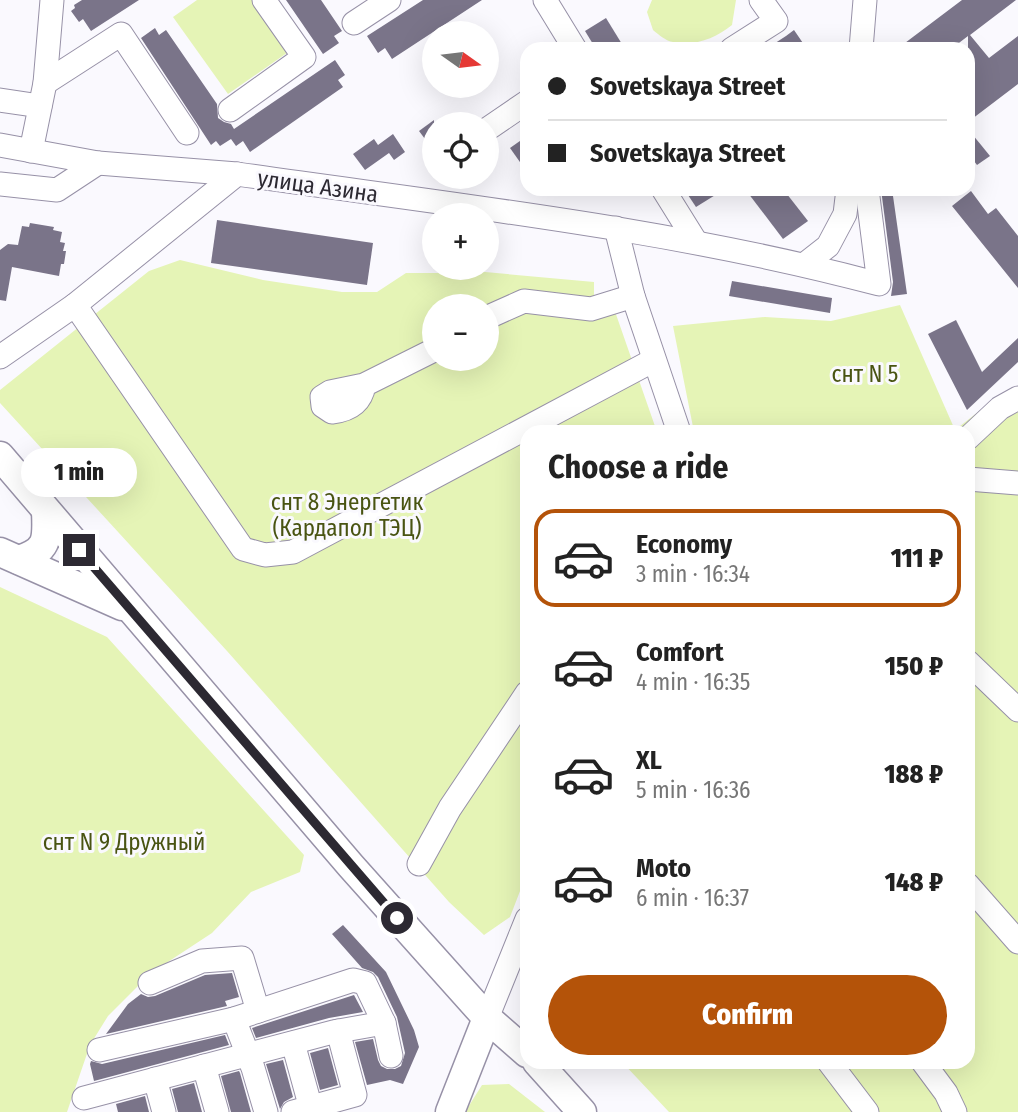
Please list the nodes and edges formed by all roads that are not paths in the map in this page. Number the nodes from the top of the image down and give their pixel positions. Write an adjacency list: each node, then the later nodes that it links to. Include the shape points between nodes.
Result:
1 (52, 0): 11 (street)
2 (264, 0): 15 (street, via 304,57)
3 (389, 0): 7 (street)
4 (545, 0): 8 (street)
5 (761, 0): 9 (street, via 776,21)
6 (865, 0): 10 (street)
7 (354, 23)
8 (571, 42)
9 (743, 42)
10 (862, 42)
11 (45, 83): 13 (street); 17 (street, via 121,34)
12 (0, 100): 13 (street)
13 (40, 106): 19 (street)
14 (520, 107): 16 (street)
15 (230, 110)
16 (499, 121)
17 (187, 133)
18 (0, 145): 19 (street)
19 (31, 151): 20 (street)
20 (97, 163): 21 (street); 22 (street, via 57,190)
21 (237, 174): 26 (street, улица Азина); 30 (street, улица Азина)
22 (0, 184)
23 (667, 196): 27 (street)
24 (847, 196): 28 (street, via 845,214 828,246)
25 (868, 196): 28 (street, улица Азина, via 879,284)
26 (617, 228): 27 (street, улица Азина); 29 (street)
27 (696, 242): 28 (street, улица Азина)
28 (805, 264)
29 (633, 296): 31 (street, via 591,309 524,302); 34 (street)
30 (75, 305): 33 (street, улица Азина); 39 (street, via 243,549 265,555 293,552)
31 (499, 313)
32 (422, 356): 35 (street)
33 (0, 357)
34 (654, 360): 37 (street); 38 (street)
35 (364, 385)
36 (1018, 398): 40 (street)
37 (532, 425)
38 (677, 425)
39 (520, 431)
40 (975, 431)
41 (0, 456): 44 (main road)
42 (975, 480): 43 (street)
43 (1018, 483)
44 (46, 511): 45 (main road, via 47,534 36,555); 46 (main road)
45 (10, 556): 46 (main road)
46 (128, 608): 56 (main road)
47 (975, 669): 49 (street)
48 (520, 703): 50 (street, via 450,808)
49 (1018, 710)
50 (419, 864)
51 (975, 893): 53 (street)
52 (520, 936): 56 (street)
53 (1018, 942)
54 (150, 983): 55 (street, via 202,961 242,958)
55 (258, 1011): 57 (street); 58 (street, via 353,980 365,983)
56 (487, 1018): 61 (main road); 75 (main road)
57 (234, 1019): 62 (street); 63 (street)
58 (384, 1023): 59 (street); 64 (street)
59 (338, 1031): 60 (street); 71 (street, via 355,1095)
60 (293, 1043): 63 (street); 71 (street)
61 (520, 1047)
62 (99, 1050)
63 (248, 1055): 65 (street); 74 (street)
64 (391, 1056)
65 (204, 1066): 69 (street); 73 (street)
66 (543, 1069): 76 (main road)
67 (834, 1069): 77 (street)
68 (928, 1069): 78 (street)
69 (156, 1079): 70 (street); 72 (street)
70 (100, 1101)
71 (305, 1110)
72 (164, 1112)
73 (217, 1112)
74 (265, 1112)
75 (450, 1112)
76 (582, 1112)
77 (867, 1112)
78 (955, 1112)

